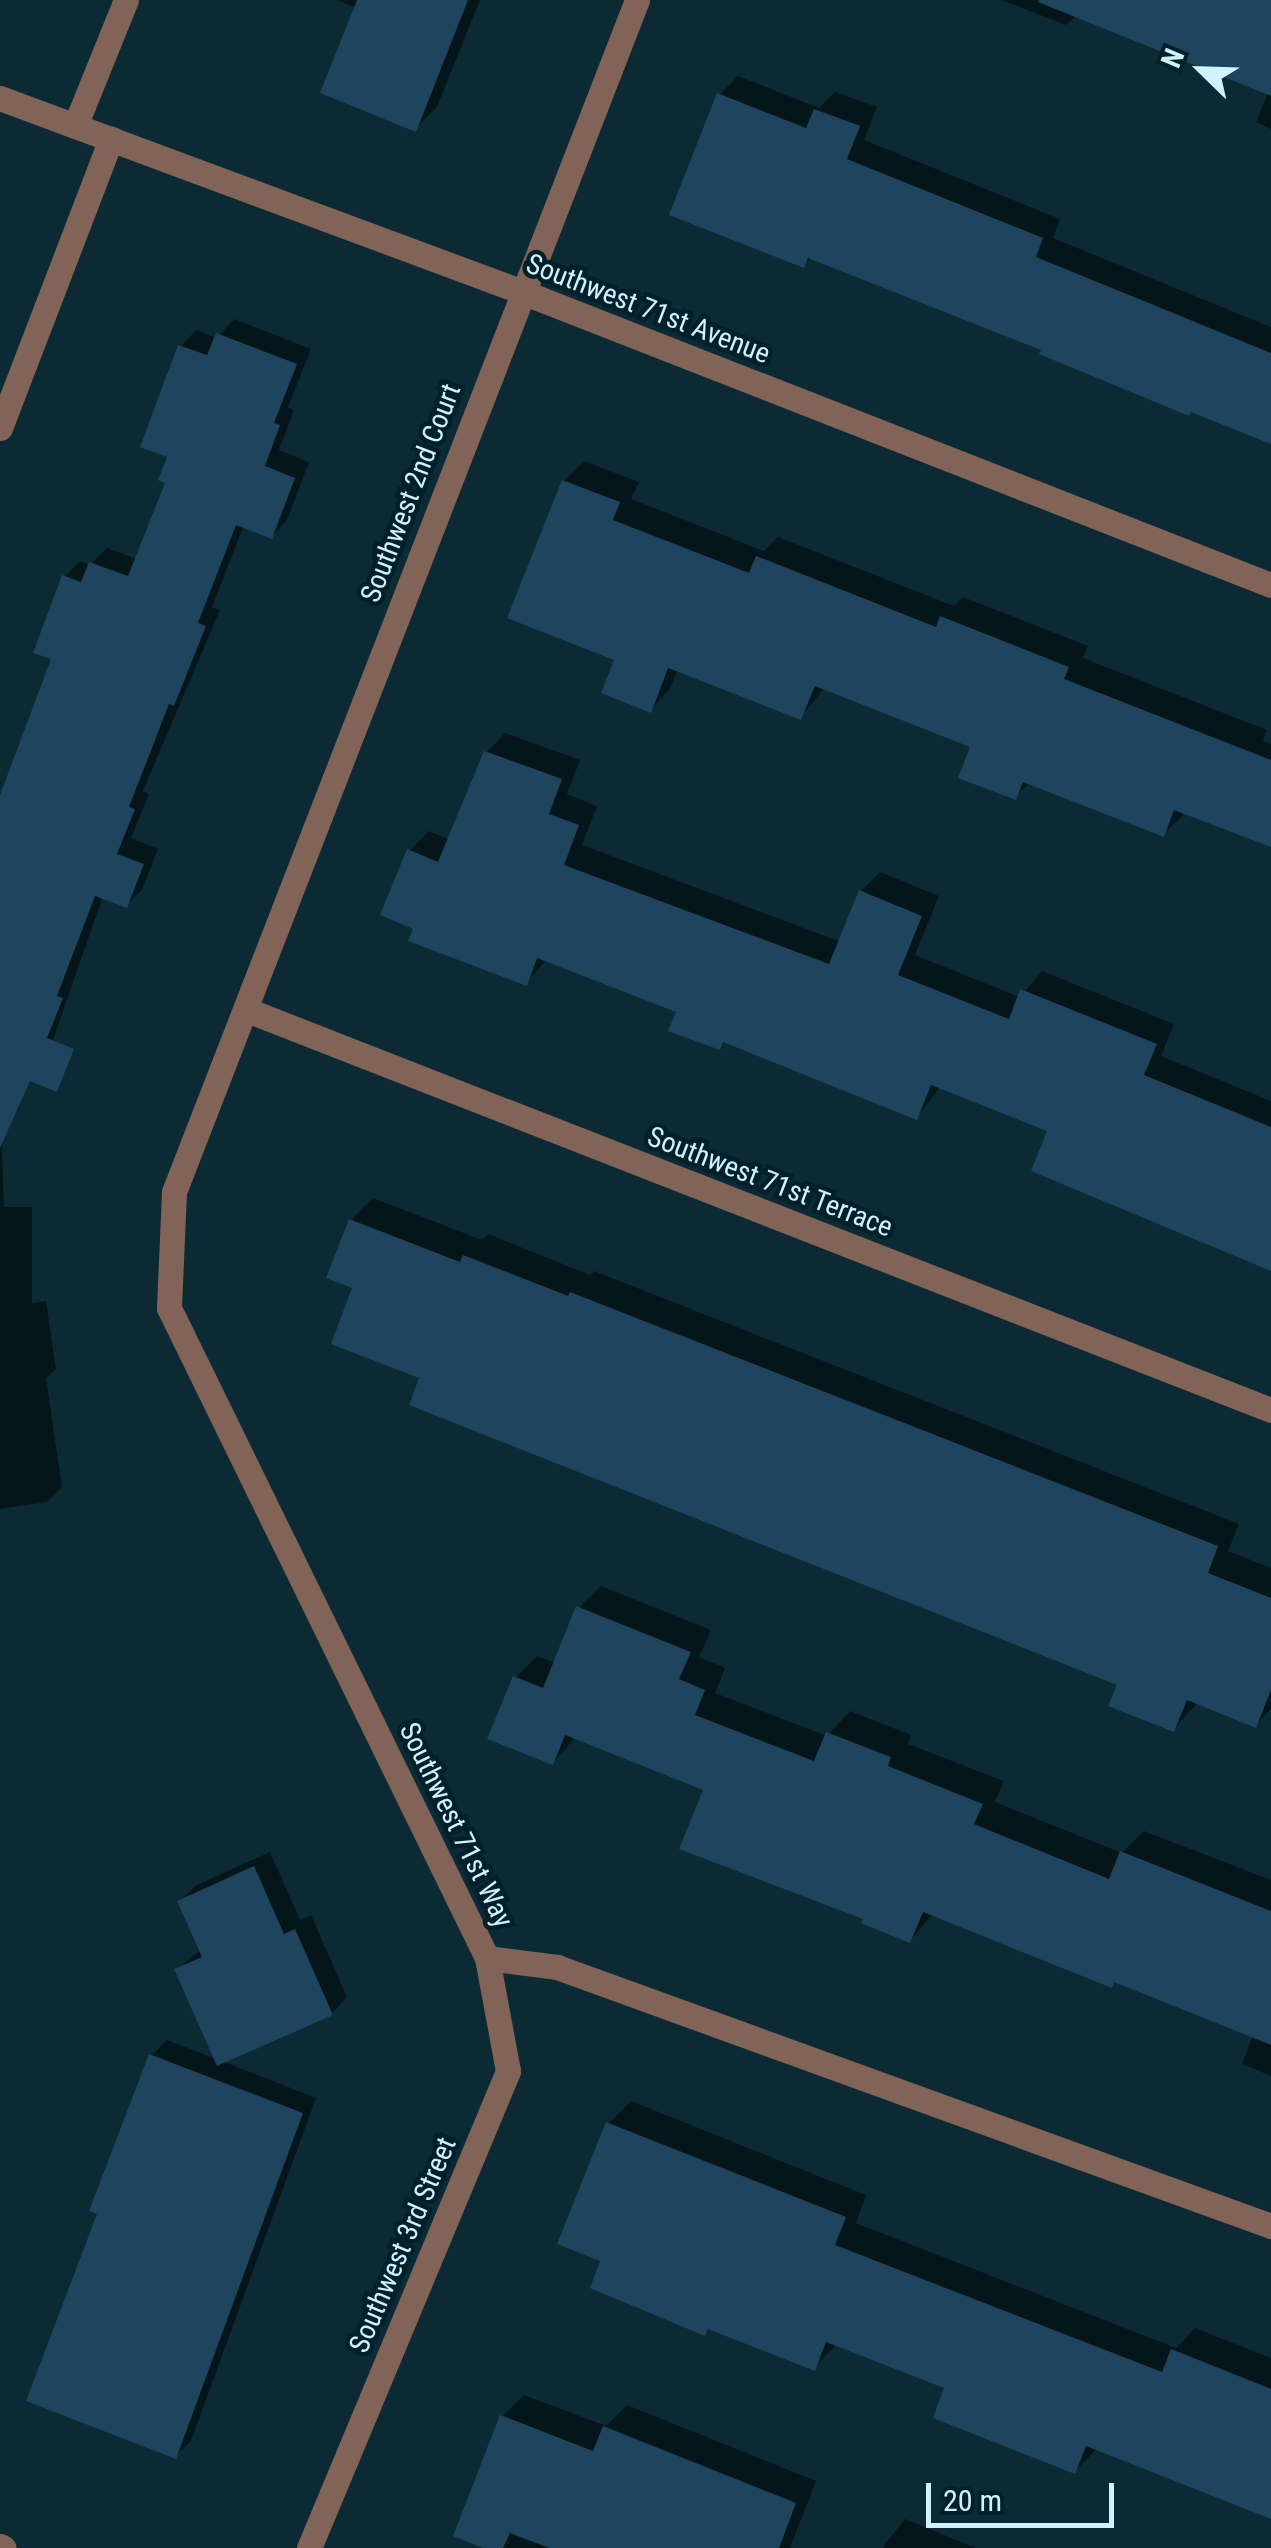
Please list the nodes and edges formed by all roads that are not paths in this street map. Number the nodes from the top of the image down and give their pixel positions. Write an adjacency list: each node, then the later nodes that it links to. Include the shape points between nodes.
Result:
1 (126, 0): 4 (street)
2 (636, 0): 6 (street, Southwest 2nd Court)
3 (0, 98): 4 (street, Southwest 71st Avenue)
4 (74, 126): 5 (street, Southwest 71st Avenue)
5 (111, 139): 6 (street, Southwest 71st Avenue); 7 (street)
6 (520, 292): 8 (street, Southwest 71st Avenue); 9 (street, Southwest 2nd Court)
7 (0, 428)
8 (1271, 585)
9 (248, 1010): 10 (street, Southwest 71st Terrace); 11 (street, Southwest 71st Way, via 174,1192 169,1308)
10 (1271, 1410)
11 (487, 1958): 12 (street, Southwest 71st Way, via 557,1967); 13 (street, Southwest 3rd Street, via 508,2071)
12 (1271, 2226)
13 (309, 2548)

